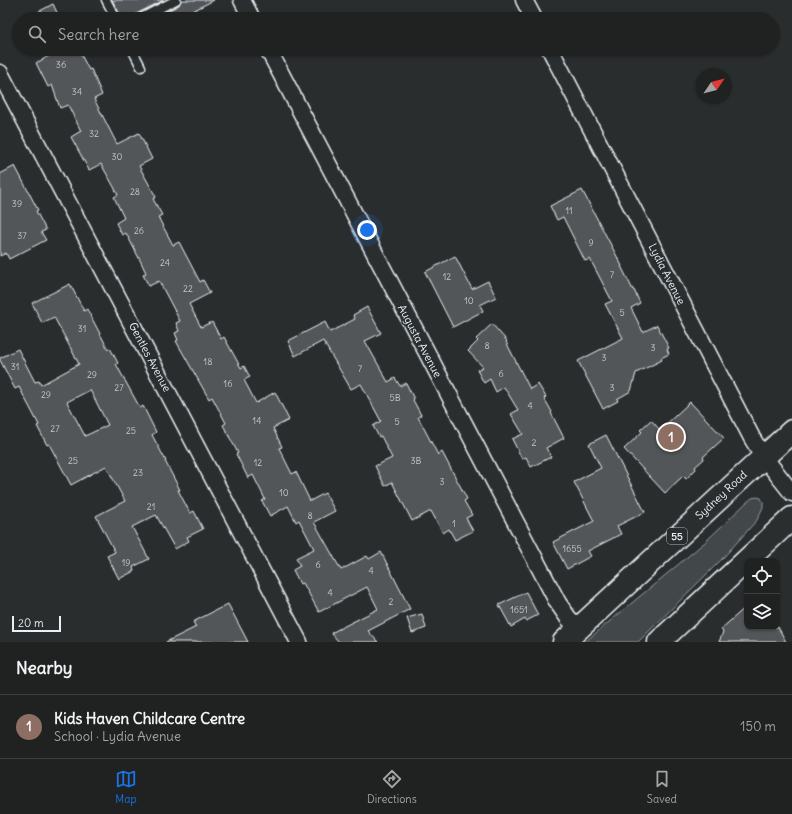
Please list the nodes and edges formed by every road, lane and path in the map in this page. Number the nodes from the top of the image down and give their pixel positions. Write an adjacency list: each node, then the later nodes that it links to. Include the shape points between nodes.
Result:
1 (106, 0): 5 (lane)
2 (176, 0): 6 (lane)
3 (242, 0): 7 (street)
4 (524, 0): 8 (street)
5 (112, 12)
6 (153, 12)
7 (248, 12)
8 (530, 12)
9 (136, 56): 12 (lane)
10 (272, 56): 18 (street, Augusta Avenue, via 558,603 569,619)
11 (554, 56): 15 (street, Lydia Avenue)
12 (141, 67)
13 (0, 73): 19 (street, Gentles Avenue)
14 (792, 431): 15 (highway, Sydney Road / 55)
15 (763, 456): 16 (street, Lydia Avenue); 18 (highway, Sydney Road / 55)
16 (792, 493)
17 (792, 518): 21 (highway)
18 (579, 627): 20 (highway, Sydney Road / 55)
19 (299, 642)
20 (564, 642)
21 (659, 642)

